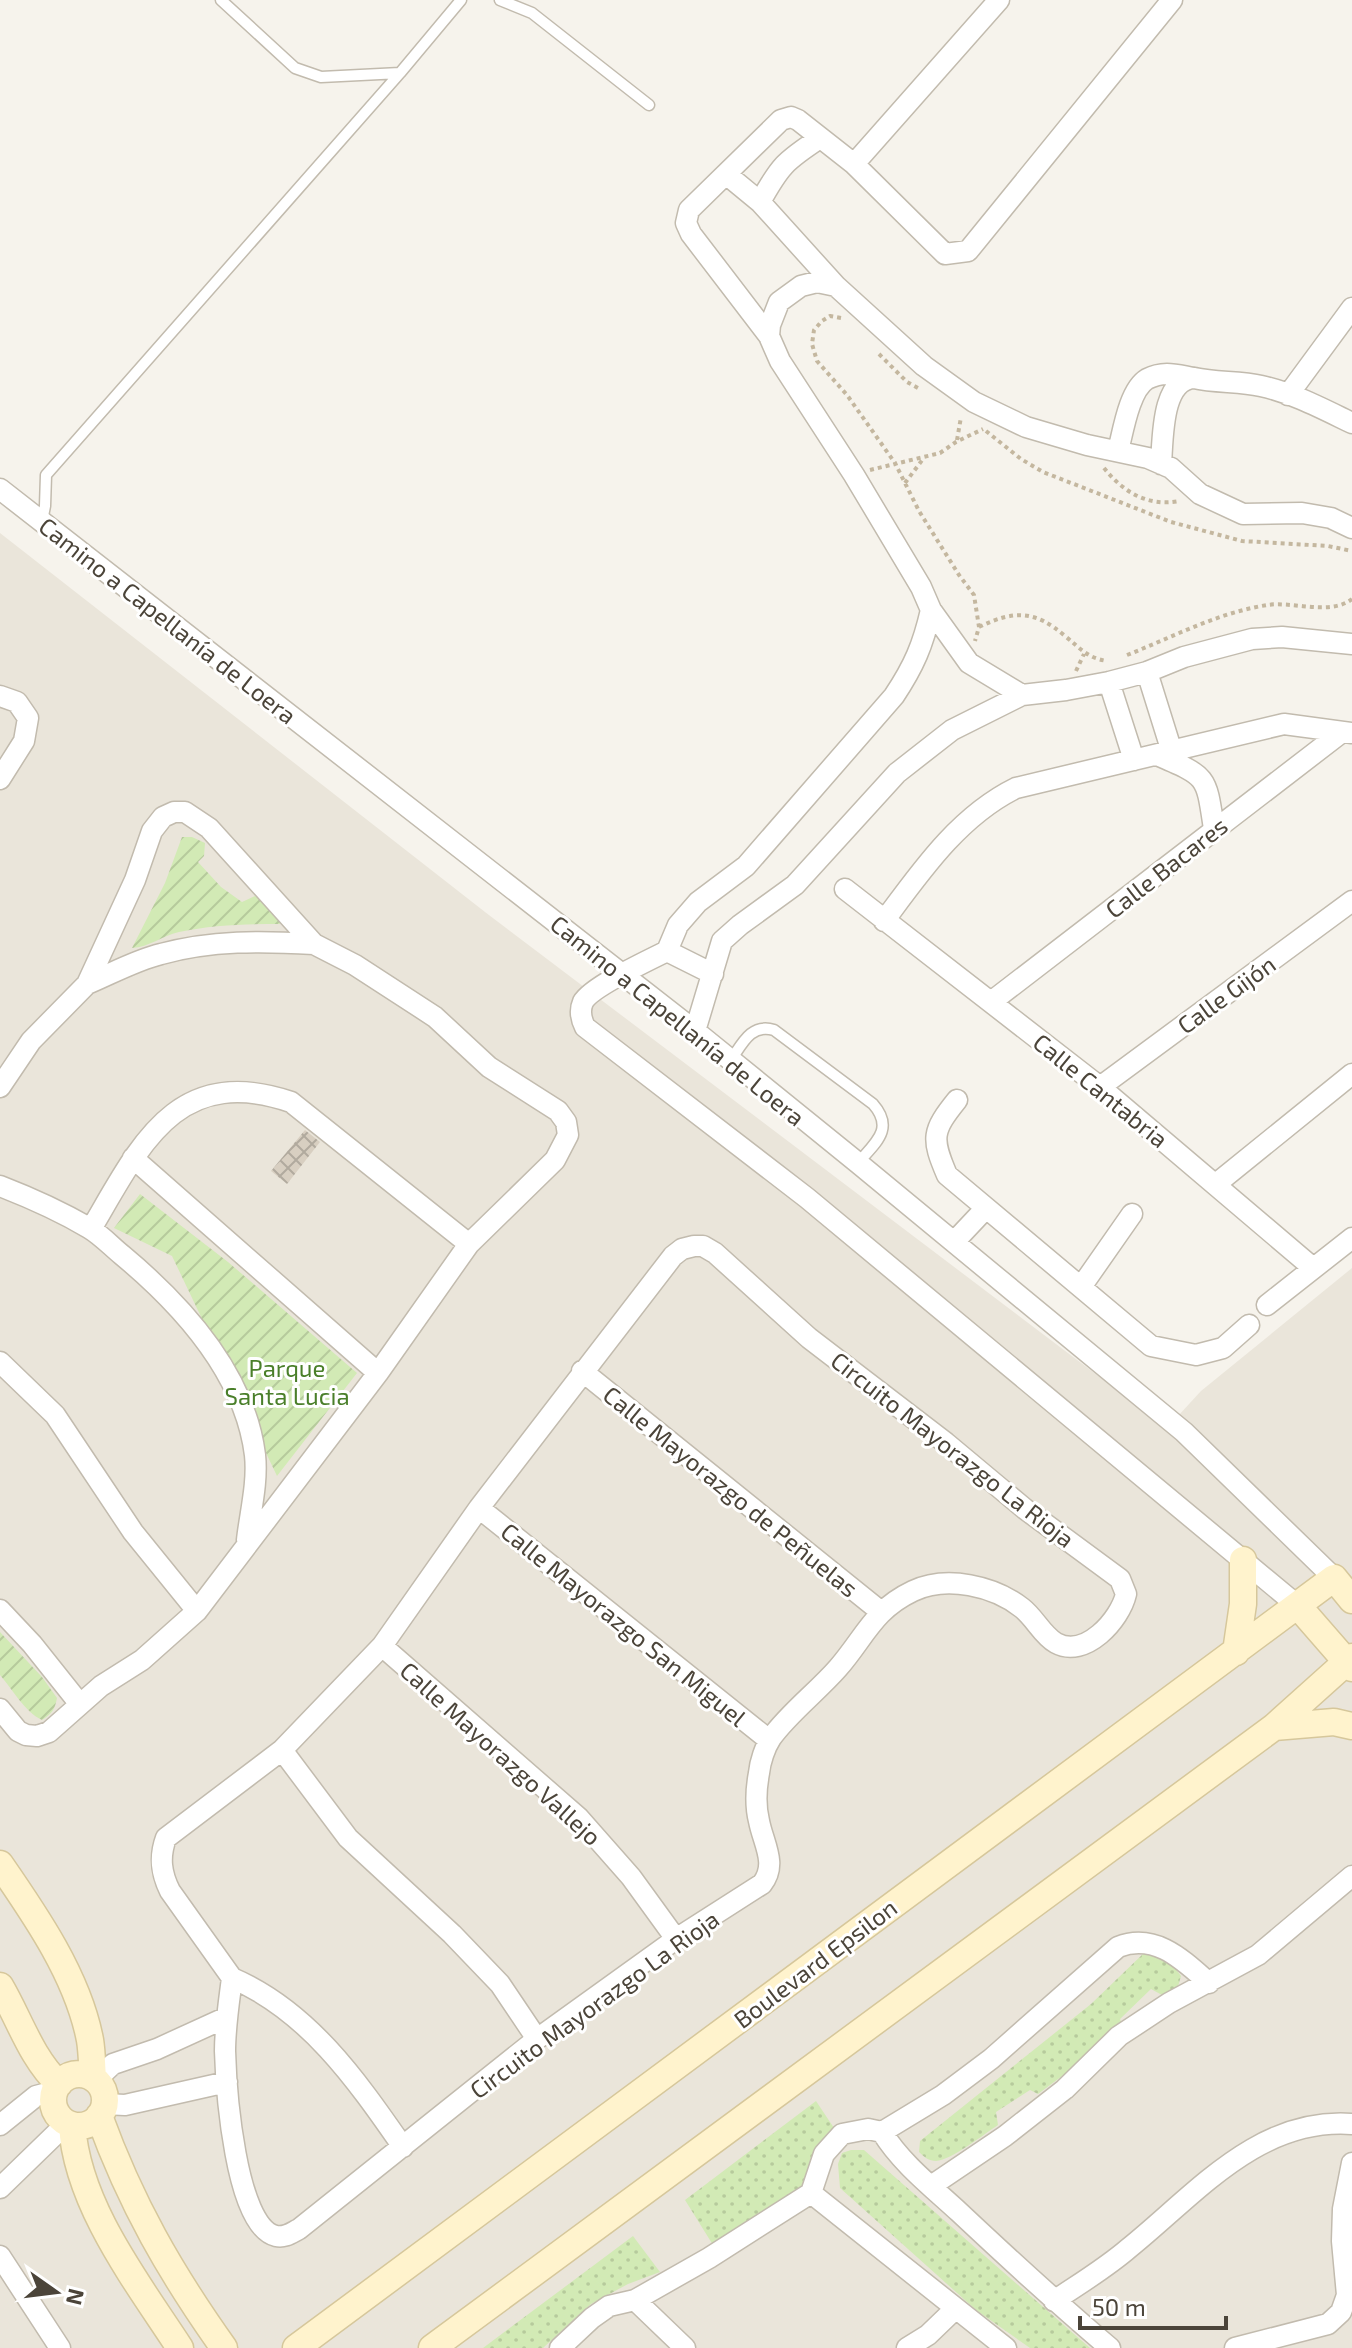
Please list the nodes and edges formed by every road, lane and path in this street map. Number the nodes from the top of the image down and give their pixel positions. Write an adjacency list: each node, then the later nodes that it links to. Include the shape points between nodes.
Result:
1 (221, 0): 6 (lane, via 295,68 321,77)
2 (461, 0): 6 (lane)
3 (500, 0): 7 (lane, via 532,13)
4 (999, 0): 9 (street)
5 (1172, 0): 9 (street, via 968,251 945,254)
6 (400, 73): 32 (lane, via 46,475)
7 (649, 105)
8 (820, 138): 9 (street); 10 (street, via 798,120 781,120); 11 (street, via 777,172)
9 (854, 164)
10 (726, 174): 11 (street); 15 (street, via 689,210 686,223)
11 (760, 202): 12 (street)
12 (836, 286): 15 (street, via 801,286 779,302); 23 (street, via 974,402 1026,427)
13 (1352, 308): 19 (street)
14 (848, 322): 26 (path, via 830,316 814,330 817,361)
15 (769, 336): 28 (street)
16 (878, 353): 18 (path, via 907,382)
17 (1195, 378): 19 (street, via 1262,386); 24 (street, via 1172,372 1138,387); 27 (street, via 1176,385 1171,395)
18 (928, 394)
19 (1288, 395): 20 (street)
20 (1352, 423)
21 (983, 429): 22 (path); 22 (path, via 961,415); 34 (path, via 1043,472 1210,535)
22 (956, 442): 25 (path)
23 (1087, 445): 24 (street); 31 (path, via 1124,489 1140,498 1167,503)
24 (1118, 451): 27 (street)
25 (923, 459): 26 (path); 29 (path)
26 (895, 463): 28 (path); 29 (path)
27 (1161, 464): 31 (street)
28 (854, 475): 36 (street)
29 (905, 483): 35 (path, via 974,595 979,627 1017,614 1040,617 1096,660 1108,661 1202,622 1268,605 1335,606)
30 (0, 489): 32 (street, Camino a Capellanía de Loera)
31 (1200, 494): 33 (street, via 1243,514 1302,513)
32 (41, 523): 52 (street, Camino a Capellanía de Loera)
33 (1352, 528)
34 (1352, 551)
35 (1352, 599)
36 (931, 610): 40 (street, via 969,663); 51 (street, via 913,668 894,696 746,866 688,913)
37 (1352, 644): 38 (street, via 1252,639)
38 (1147, 672): 39 (street); 43 (street)
39 (1109, 682): 40 (street); 44 (street)
40 (1022, 695): 53 (street, via 952,730 897,773 795,885 722,941)
41 (0, 696): 45 (street, via 17,702 28,718 24,741)
42 (1347, 733): 43 (street, via 1284,724); 46 (street, Calle Bacares)
43 (1164, 754): 44 (street); 46 (street, via 1203,780)
44 (1134, 760): 49 (street, via 999,796 951,836)
45 (0, 779)
46 (1214, 829): 55 (street, Calle Bacares)
47 (845, 889): 49 (street, Calle Cantabria)
48 (1352, 901): 60 (street, Calle Gijón)
49 (884, 921): 55 (street, Calle Cantabria)
50 (314, 944): 54 (street, via 214,944 160,954); 54 (street, via 209,828 185,812 174,812 152,831); 71 (street, via 435,1017 489,1067 566,1122 566,1142 555,1160)
51 (667, 951): 52 (street); 53 (street)
52 (622, 974): 56 (street, Camino a Capellanía de Loera); 81 (street, via 585,998 585,1027 807,1198)
53 (713, 974): 56 (street)
54 (87, 984): 59 (street, via 31,1041)
55 (991, 1002): 60 (street, Calle Cantabria)
56 (695, 1031): 57 (street, Camino a Capellanía de Loera)
57 (731, 1061): 63 (street, Camino a Capellanía de Loera); 63 (lane, via 758,1028 774,1030 873,1104 884,1122 880,1138)
58 (1352, 1074): 64 (street)
59 (0, 1087)
60 (1100, 1087): 64 (street, Calle Cantabria)
61 (957, 1100): 66 (street, via 938,1123 936,1149 947,1175)
62 (133, 1158): 68 (street); 71 (street, via 148,1136 179,1109 207,1097 265,1093 291,1102); 78 (street)
63 (858, 1163): 70 (street, Camino a Capellanía de Loera)
64 (1216, 1184): 72 (street, Calle Cantabria)
65 (0, 1186): 68 (street)
66 (986, 1208): 70 (street); 73 (street)
67 (1132, 1214): 73 (street)
68 (91, 1229): 80 (street, via 176,1304 211,1349 233,1389 247,1422 256,1473)
69 (1352, 1238): 72 (street)
70 (954, 1242): 82 (street, Camino a Capellanía de Loera, via 1184,1432)
71 (469, 1244): 78 (street)
72 (1312, 1267): 74 (street)
73 (1081, 1287): 75 (street, via 1151,1346 1196,1355 1223,1348)
74 (1267, 1305)
75 (1249, 1325)
76 (0, 1362): 86 (street, via 55,1415 133,1532)
77 (582, 1371): 79 (street, Circuito Mayorazgo La Rioja); 87 (street, Calle Mayorazgo de Peñuelas); 87 (street, Circuito Mayorazgo La Rioja, via 673,1256 703,1246 809,1338 1120,1579 1126,1594 1117,1616 1073,1648 1048,1637 1022,1608 969,1584 916,1590)
78 (378, 1373): 80 (street)
79 (479, 1508): 88 (street, Circuito Mayorazgo La Rioja); 95 (street, Calle Mayorazgo San Miguel)
80 (246, 1544): 86 (street)
81 (1243, 1560): 84 (street); 89 (street)
82 (1334, 1578): 83 (street); 84 (street, Boulevard Epsilon)
83 (1352, 1600)
84 (1298, 1606): 89 (street, Boulevard Epsilon); 90 (street)
85 (0, 1610): 91 (street)
86 (197, 1611): 91 (street, via 142,1660)
87 (880, 1611): 95 (street, Circuito Mayorazgo La Rioja, via 840,1666)
88 (382, 1646): 96 (street, Circuito Mayorazgo La Rioja); 99 (street, Calle Mayorazgo Vallejo, via 579,1818)
89 (1236, 1652): 124 (street, Boulevard Epsilon)
90 (1350, 1662): 94 (street)
91 (79, 1703): 92 (street, via 49,1732 37,1736 18,1731)
92 (0, 1709)
93 (1352, 1726): 94 (street, via 1334,1722)
94 (1274, 1727): 125 (street)
95 (769, 1740): 99 (street, Circuito Mayorazgo La Rioja, via 756,1798 770,1862 767,1878)
96 (282, 1750): 100 (street, Circuito Mayorazgo La Rioja, via 180,1826 166,1838 161,1853 170,1891); 104 (street, via 348,1838 500,1984)
97 (0, 1864): 107 (street, via 41,1923 77,2000)
98 (1352, 1876): 101 (street, via 1258,1955)
99 (676, 1939): 104 (street, Circuito Mayorazgo La Rioja)
100 (232, 1978): 103 (street, Circuito Mayorazgo La Rioja); 112 (street, Circuito Mayorazgo La Rioja, via 279,2002 327,2047)
101 (1209, 1983): 111 (street, via 1173,1952 1141,1942 1118,1947 991,2059); 114 (street, via 1119,2036 1053,2098)
102 (0, 1986): 106 (street)
103 (227, 2017): 105 (street, Circuito Mayorazgo La Rioja); 107 (street, via 113,2064)
104 (537, 2039): 112 (street, Circuito Mayorazgo La Rioja)
105 (227, 2082): 107 (street, via 125,2105); 112 (street, Circuito Mayorazgo La Rioja, via 233,2139 249,2203 255,2220 275,2236 299,2229)
106 (57, 2087): 107 (street, via 78,2074); 108 (street, via 54,2106); 110 (street, via 36,2096)
107 (98, 2094): 108 (street, via 91,2123); 123 (street, via 134,2203 179,2285)
108 (69, 2124): 115 (street); 122 (street, via 88,2198)
109 (1352, 2124): 119 (street, via 1317,2125 1257,2145 1217,2172 1127,2250)
110 (0, 2125)
111 (882, 2132): 114 (street); 116 (street, via 842,2134 824,2154)
112 (403, 2147)
113 (1352, 2163): 131 (street, via 1343,2209 1347,2295 1341,2312 1328,2324)
114 (931, 2186): 119 (street)
115 (0, 2188)
116 (811, 2193): 118 (street); 120 (street)
117 (0, 2256): 121 (street)
118 (635, 2300): 126 (street, via 609,2306); 127 (street)
119 (1054, 2301): 130 (street)
120 (955, 2309): 128 (street); 129 (street)
121 (60, 2348)
122 (180, 2348)
123 (224, 2348)
124 (296, 2348)
125 (432, 2348)
126 (560, 2348)
127 (685, 2348)
128 (907, 2348)
129 (1006, 2348)
130 (1110, 2348)
131 (1235, 2348)

